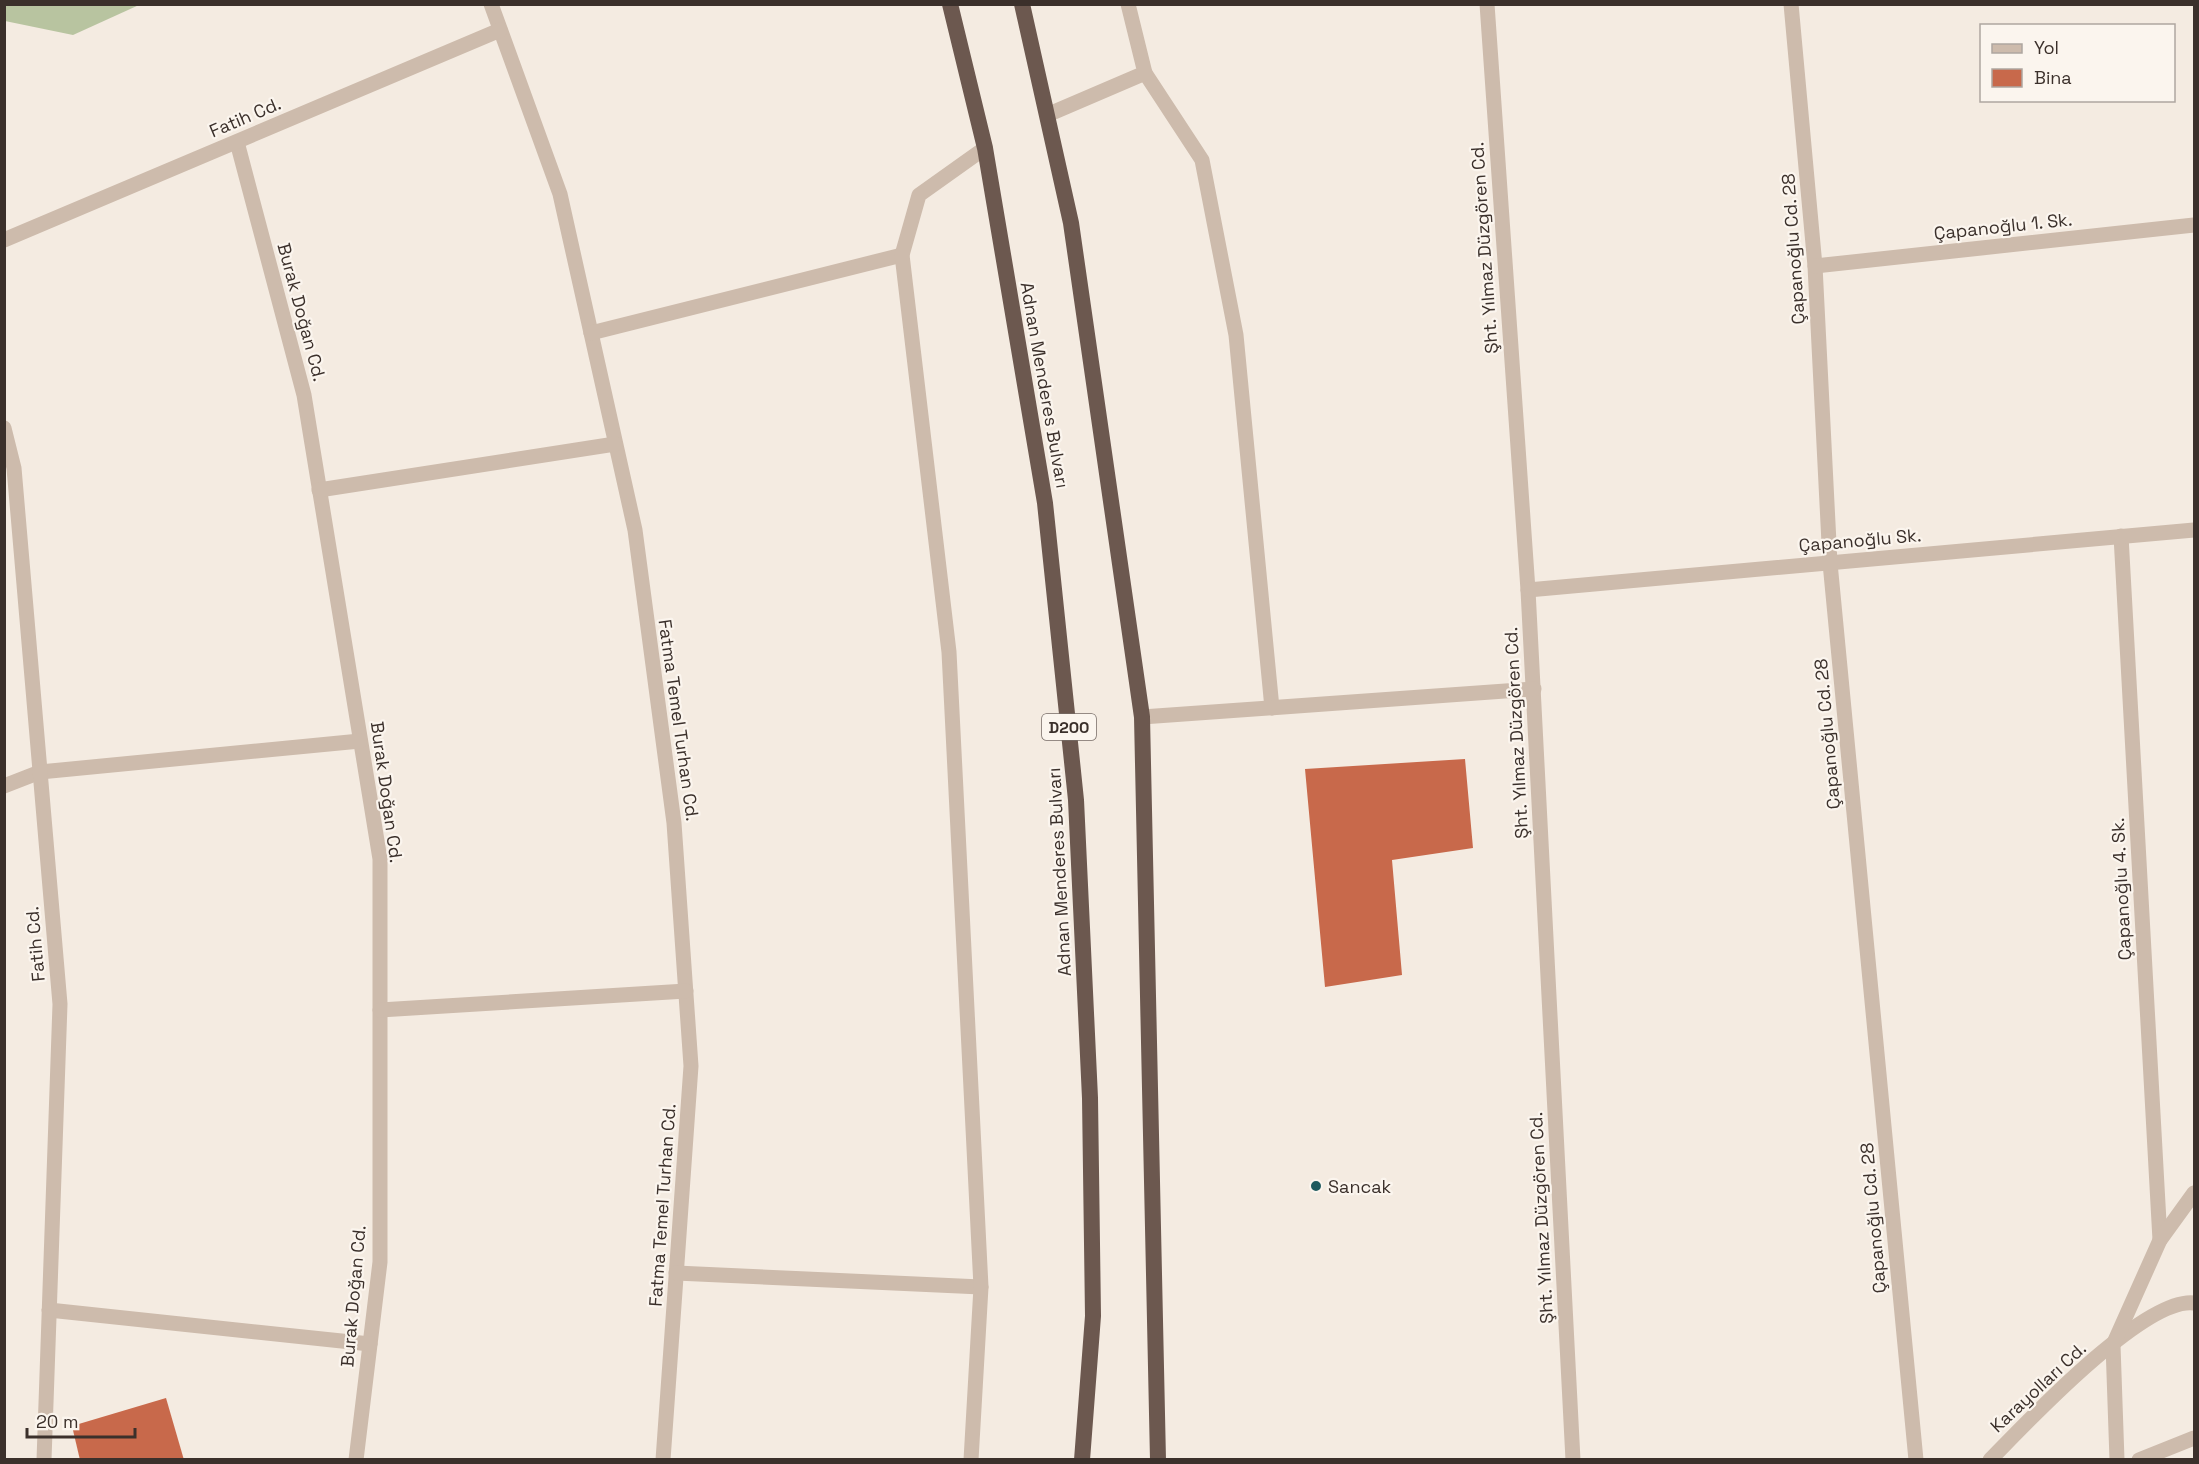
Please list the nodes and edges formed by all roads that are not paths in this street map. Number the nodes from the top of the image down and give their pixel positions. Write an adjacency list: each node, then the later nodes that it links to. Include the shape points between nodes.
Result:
1 (491, 4): 7 (street, Fatma Temel Turhan Cd.)
2 (950, 4): 11 (highway, Adnan Menderes Bulvarı / D200)
3 (1022, 4): 9 (highway)
4 (1128, 4): 8 (street)
5 (1487, 4): 23 (street, Şht. Yılmaz Düzgören Cd.)
6 (1791, 4): 15 (street, Çapanoğlu Cd. 28)
7 (500, 30): 10 (street, Fatih Cd.); 16 (street, Fatma Temel Turhan Cd., via 560,194)
8 (1144, 73): 9 (street); 25 (street, via 1202,160 1236,335)
9 (1047, 116): 26 (highway, via 1071,223)
10 (237, 142): 13 (street, Fatih Cd.); 19 (street, Burak Doğan Cd., via 303,395)
11 (985, 148): 14 (street, via 920,195); 45 (highway, Adnan Menderes Bulvarı / D200, via 1045,503 1076,800 1090,1098 1093,1316)
12 (2194, 225): 15 (street, Çapanoğlu 1. Sk.)
13 (4, 240)
14 (902, 255): 16 (street); 35 (street, via 949,652)
15 (1815, 266): 22 (street, Çapanoğlu Cd. 28)
16 (591, 333): 18 (street, Fatma Temel Turhan Cd.)
17 (4, 428): 28 (street, Fatih Cd., via 14,468)
18 (615, 444): 19 (street); 30 (street, Fatma Temel Turhan Cd., via 634,530 674,824)
19 (319, 490): 27 (street, Burak Doğan Cd.)
20 (2194, 530): 21 (street, Çapanoğlu Sk.)
21 (2121, 536): 22 (street, Çapanoğlu Sk.); 33 (street, Çapanoğlu 4. Sk.)
22 (1830, 563): 23 (street, Çapanoğlu Sk.); 48 (street, Çapanoğlu Cd. 28)
23 (1528, 590): 24 (street, Şht. Yılmaz Düzgören Cd.)
24 (1534, 689): 25 (street); 47 (street, Şht. Yılmaz Düzgören Cd.)
25 (1272, 708): 26 (street)
26 (1142, 717): 46 (highway)
27 (360, 741): 28 (street); 31 (street, Burak Doğan Cd., via 380,859)
28 (40, 772): 29 (street); 37 (street, Fatih Cd., via 60,1004)
29 (4, 786)
30 (686, 991): 31 (street); 34 (street, Fatma Temel Turhan Cd., via 691,1066)
31 (380, 1010): 38 (street, Burak Doğan Cd., via 380,1262)
32 (2194, 1193): 33 (street, Karayolları Cd.)
33 (2160, 1240): 39 (street, Karayolları Cd.)
34 (676, 1274): 35 (street); 43 (street, Fatma Temel Turhan Cd.)
35 (981, 1287): 44 (street)
36 (2194, 1303): 39 (street, Karayolları Cd., via 2156,1312)
37 (49, 1310): 38 (street); 41 (street, Fatih Cd.)
38 (370, 1344): 42 (street, Burak Doğan Cd.)
39 (2113, 1345): 49 (street, Karayolları Cd.); 50 (street, Karayolları Cd.)
40 (2194, 1438): 51 (street)
41 (44, 1460)
42 (356, 1460)
43 (663, 1460)
44 (971, 1460)
45 (1082, 1460)
46 (1158, 1460)
47 (1573, 1460)
48 (1916, 1460)
49 (1990, 1460)
50 (2117, 1460)
51 (2139, 1460)

